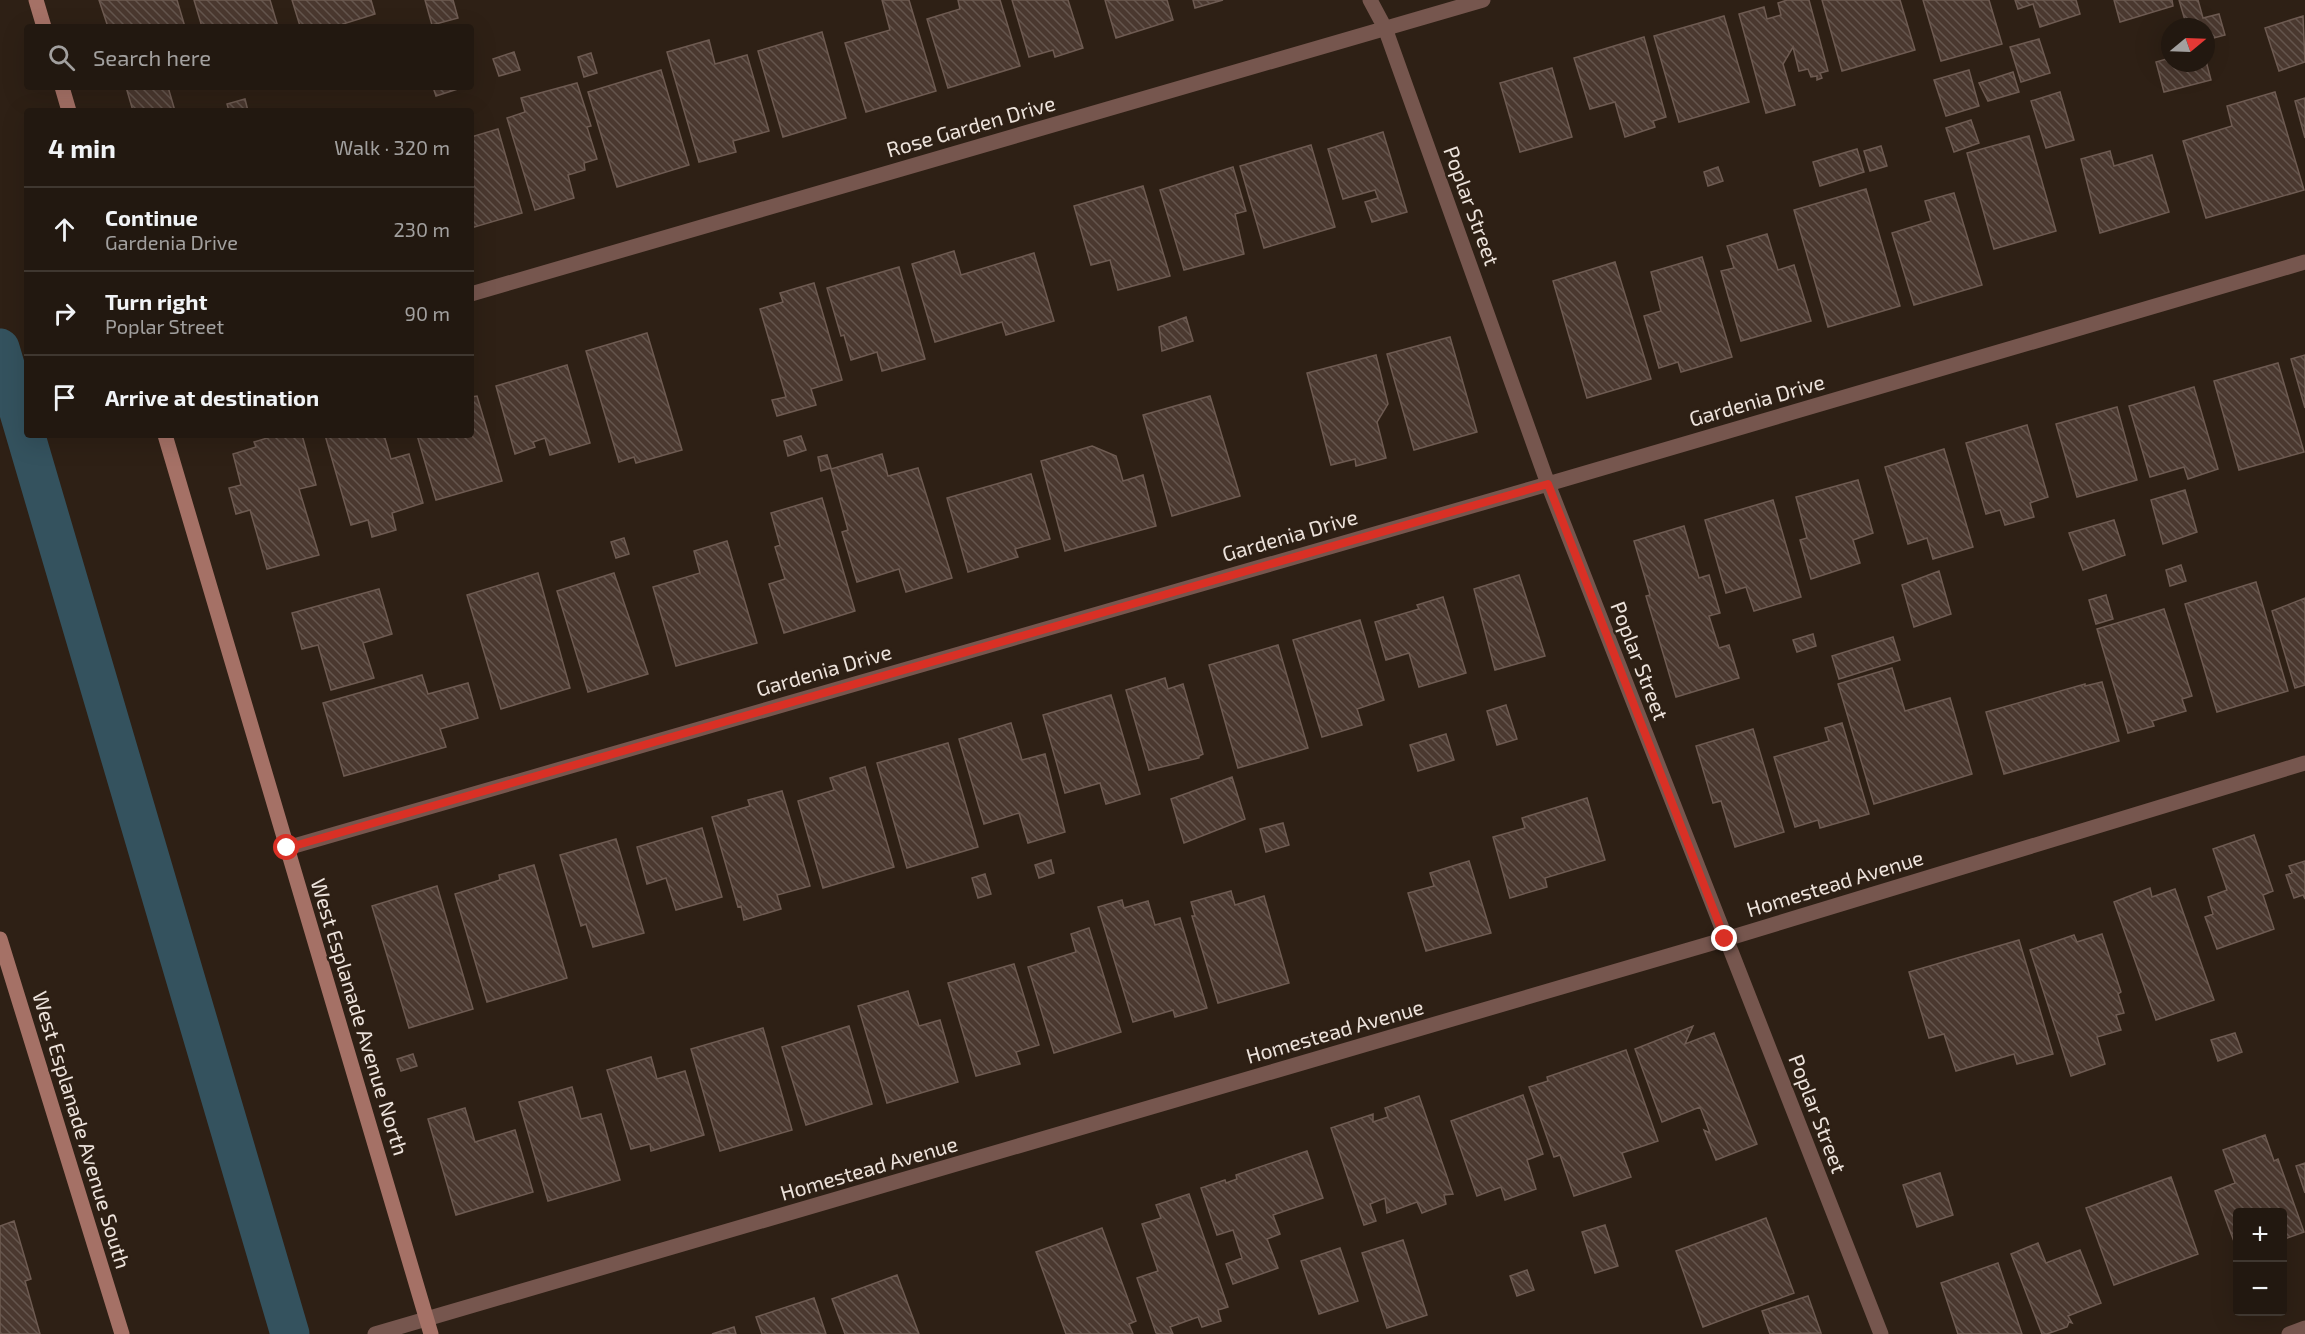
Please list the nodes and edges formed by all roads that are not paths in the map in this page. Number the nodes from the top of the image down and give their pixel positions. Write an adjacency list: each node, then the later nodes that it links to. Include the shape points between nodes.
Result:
1 (36, 0): 4 (main road)
2 (1370, 0): 5 (street, Poplar Street)
3 (1484, 0): 5 (street, Rose Garden Drive)
4 (43, 24)
5 (1385, 28): 9 (street, Rose Garden Drive); 11 (street, Poplar Street)
6 (63, 90): 7 (main road)
7 (68, 108)
8 (2305, 262): 11 (street, Gardenia Drive)
9 (474, 293)
10 (166, 438): 13 (main road, West Esplanade Avenue North)
11 (1548, 484): 13 (street, Gardenia Drive); 15 (street, Poplar Street)
12 (2305, 764): 15 (street, Homestead Avenue)
13 (287, 848): 16 (main road, West Esplanade Avenue North)
14 (0, 939): 18 (main road, West Esplanade Avenue South)
15 (1725, 939): 16 (street, Homestead Avenue); 20 (street, Poplar Street)
16 (429, 1327): 19 (street, Homestead Avenue)
17 (2305, 1329): 21 (street)
18 (122, 1334)
19 (375, 1334)
20 (1881, 1334)
21 (2289, 1334)

